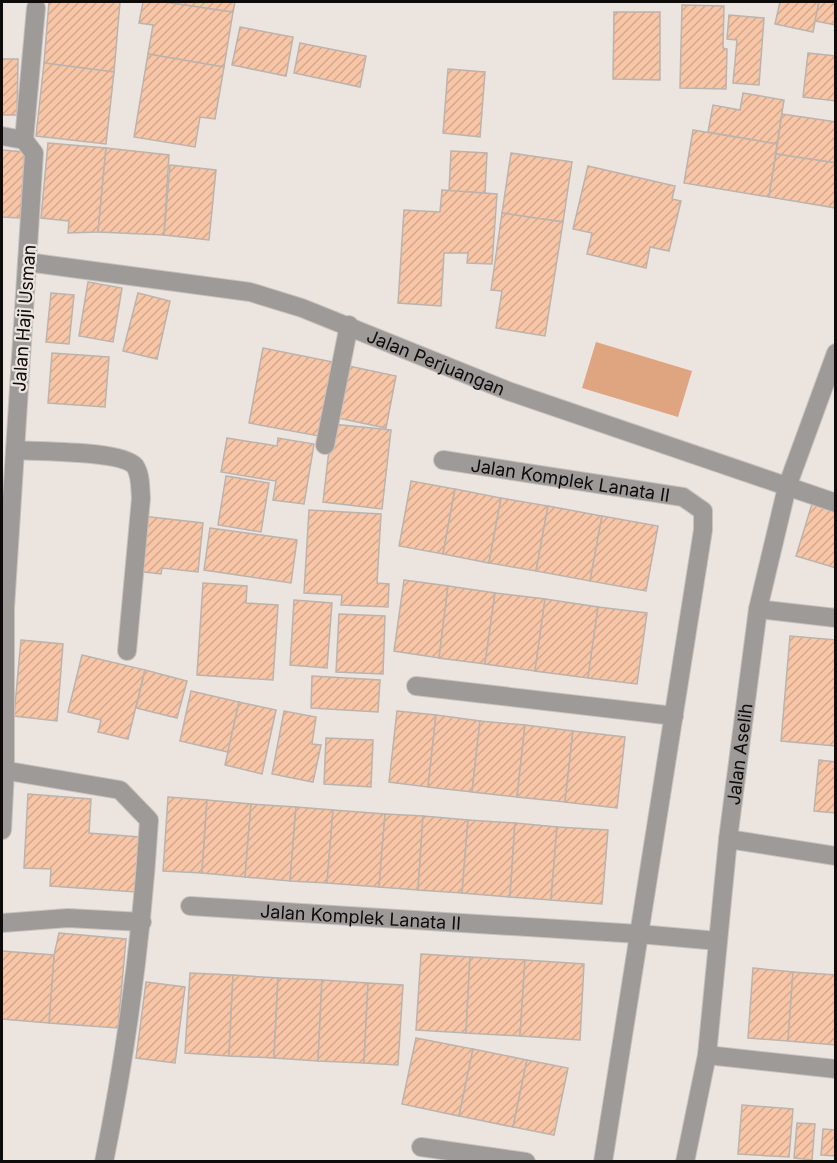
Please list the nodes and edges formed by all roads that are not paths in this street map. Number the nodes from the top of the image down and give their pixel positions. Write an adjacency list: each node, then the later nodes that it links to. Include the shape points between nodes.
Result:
1 (36, 8): 2 (street)
2 (15, 138): 3 (street, Jalan Haji Usman, via 34,153)
3 (27, 262): 4 (street, Jalan Perjuangan, via 250,292); 7 (street, Jalan Haji Usman)
4 (349, 326): 6 (street); 9 (street, Jalan Perjuangan, via 508,391)
5 (836, 353): 9 (street, Jalan Aselih)
6 (325, 445)
7 (15, 450): 13 (street, via 109,456 127,459 135,466 141,498); 16 (street, Jalan Haji Usman, via 5,608)
8 (443, 460): 15 (street, Jalan Komplek Lanata II, via 683,497 702,511 703,530)
9 (786, 487): 10 (street, Jalan Perjuangan); 11 (street, Jalan Aselih)
10 (836, 503)
11 (758, 609): 12 (street); 18 (street, Jalan Aselih)
12 (836, 618)
13 (127, 651)
14 (416, 686): 15 (street)
15 (674, 716): 23 (street, Jalan Komplek Lanata II)
16 (3, 770): 17 (street, Jalan Haji Usman); 21 (street, via 120,790 149,820)
17 (2, 830)
18 (728, 839): 19 (street); 24 (street, Jalan Aselih)
19 (836, 856)
20 (190, 906): 23 (street, Jalan Komplek Lanata II)
21 (142, 922): 22 (street, via 68,918); 28 (street, via 120,1085)
22 (2, 923)
23 (639, 934): 24 (street, Jalan Komplek Lanata II); 30 (street, Jalan Komplek Lanata II)
24 (718, 941): 25 (street, Jalan Aselih)
25 (707, 1055): 26 (street); 31 (street, Jalan Aselih)
26 (836, 1069)
27 (421, 1147): 29 (street)
28 (104, 1161)
29 (526, 1161)
30 (603, 1161)
31 (685, 1161)

